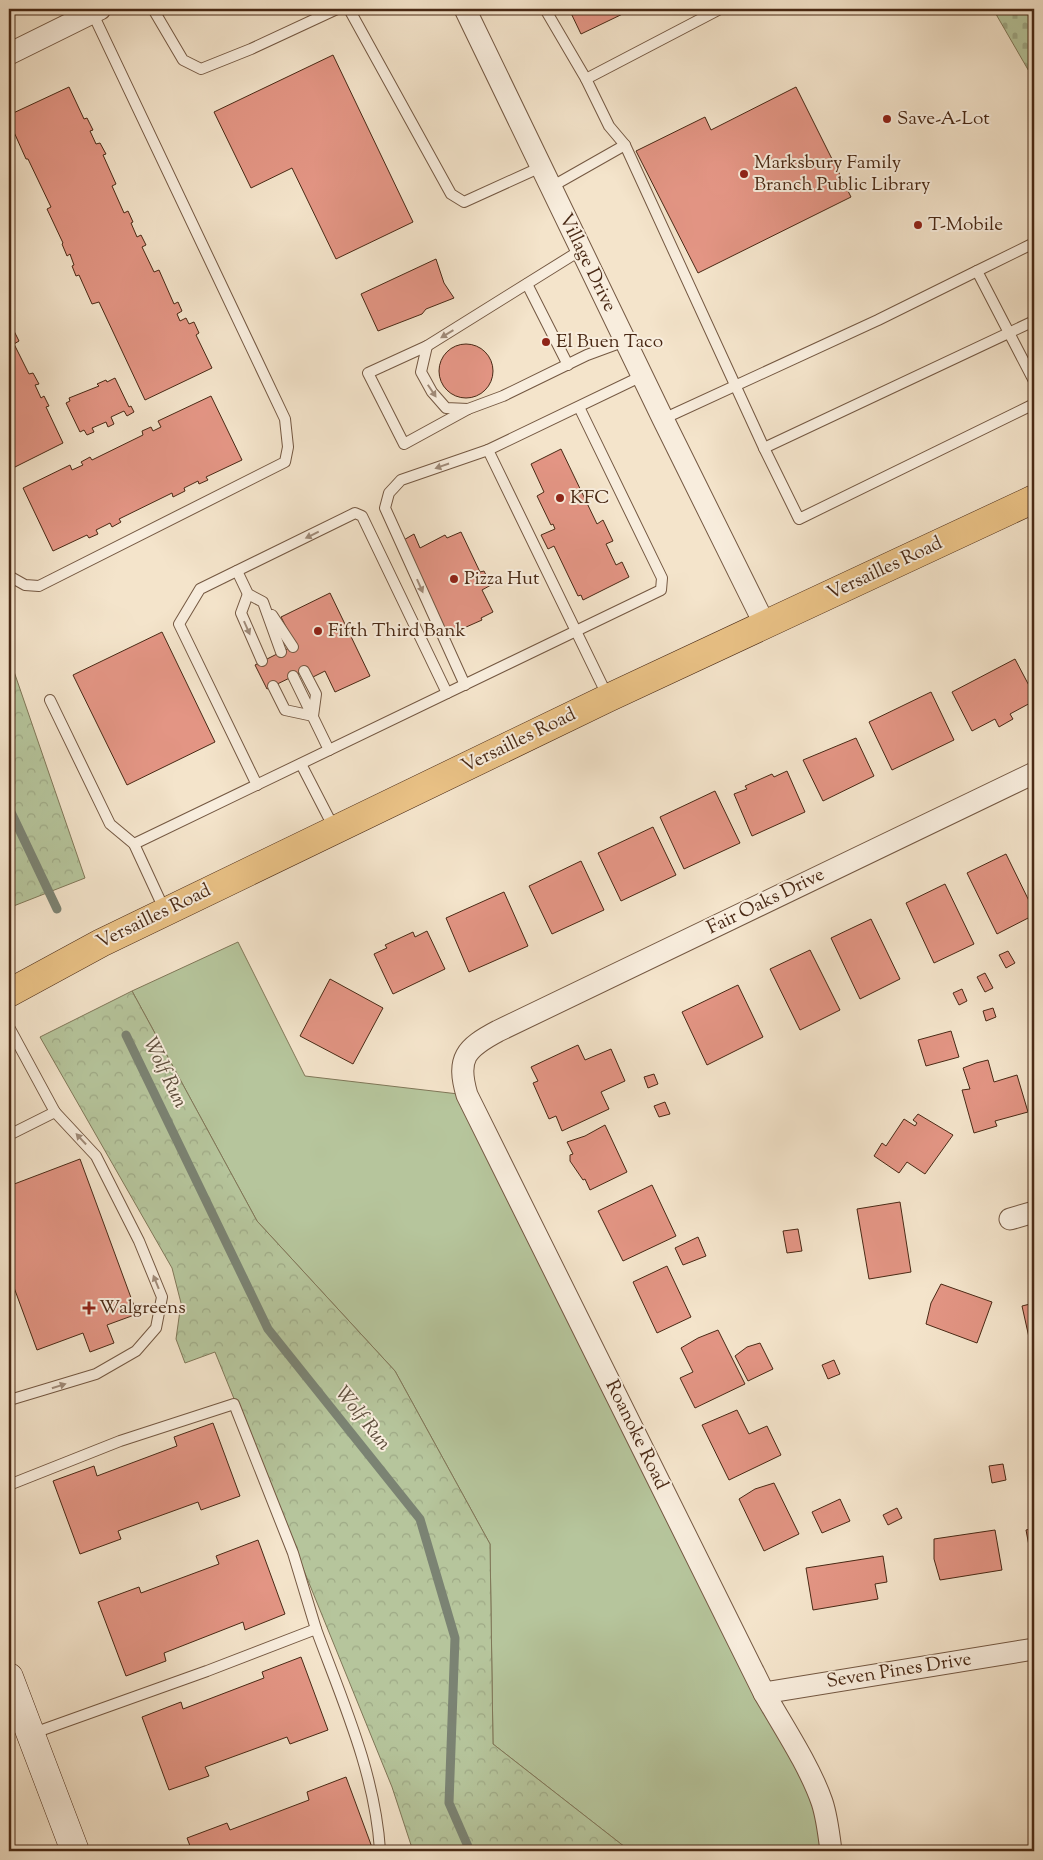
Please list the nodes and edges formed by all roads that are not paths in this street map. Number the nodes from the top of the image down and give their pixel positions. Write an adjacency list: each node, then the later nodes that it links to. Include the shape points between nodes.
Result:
1 (153, 9): 2 (lane, via 182,60 201,68)
2 (337, 9)
3 (349, 9): 11 (lane, via 452,194 464,202)
4 (464, 9): 11 (street, Village Drive)
5 (545, 9): 9 (lane)
6 (720, 9): 9 (lane)
7 (96, 11): 8 (street); 33 (lane, via 285,419 288,448 285,462 40,586 24,585)
8 (9, 54)
9 (586, 79): 10 (lane, via 610,126)
10 (625, 146): 12 (lane); 24 (lane)
11 (541, 167): 12 (street, Village Drive)
12 (551, 188): 14 (street, Village Drive)
13 (1034, 242): 15 (lane)
14 (581, 250): 16 (lane); 19 (street, Village Drive)
15 (976, 271): 18 (lane); 24 (lane)
16 (527, 284): 20 (lane, one-way to 20); 21 (lane)
17 (1034, 321): 18 (lane)
18 (1008, 333): 23 (lane); 29 (lane)
19 (625, 341): 21 (lane); 22 (street, Village Drive)
20 (427, 346): 27 (lane, one-way to 27, via 421,372 432,392 446,408); 27 (lane, via 368,373 404,444)
21 (568, 365): 27 (lane)
22 (642, 376): 26 (lane); 28 (street, Village Drive)
23 (1034, 381)
24 (736, 385): 28 (lane); 29 (lane)
25 (1034, 404): 29 (lane, via 799,519)
26 (579, 407): 30 (lane); 37 (lane, via 662,578 661,590)
27 (468, 409)
28 (663, 419): 36 (street, Village Drive)
29 (764, 448)
30 (488, 450): 37 (lane); 43 (lane, one-way to 43, via 400,480 389,493 385,508)
31 (1034, 499): 36 (main road, Versailles Road)
32 (237, 571): 34 (lane); 45 (lane, one-way to 32, via 362,516 355,513); 52 (lane, via 200,589 179,624)
33 (9, 576)
34 (248, 594): 35 (lane); 40 (lane, one-way to 40, via 241,613)
35 (263, 602): 38 (lane); 39 (lane)
36 (765, 625): 46 (main road, Versailles Road)
37 (577, 631): 43 (lane); 46 (lane)
38 (293, 647)
39 (282, 652)
40 (262, 661)
41 (304, 671): 48 (lane, via 316,694)
42 (293, 676): 48 (lane)
43 (465, 685): 45 (lane)
44 (274, 686): 48 (lane, via 285,710)
45 (447, 694): 49 (lane)
46 (608, 698): 53 (main road, Versailles Road)
47 (50, 700): 54 (lane, via 110,824)
48 (313, 716): 49 (lane)
49 (329, 750): 50 (lane)
50 (301, 764): 52 (lane); 53 (lane)
51 (1034, 773): 58 (street, Fair Oaks Drive)
52 (257, 785): 54 (lane)
53 (335, 830): 55 (main road, Versailles Road)
54 (134, 844): 55 (lane)
55 (166, 912): 56 (main road, Versailles Road)
56 (9, 993)
57 (9, 1027): 59 (lane)
58 (498, 1031): 68 (street, Roanoke Road, via 475,1044 466,1056 463,1072 468,1095)
59 (56, 1112): 60 (lane); 63 (lane, one-way to 59, via 96,1374 136,1351 156,1328 162,1298 139,1241 96,1156)
60 (9, 1134)
61 (1034, 1212): 62 (street)
62 (1010, 1219)
63 (10, 1396)
64 (9, 1485): 65 (lane, via 120,1441 234,1404 293,1553)
65 (316, 1629): 69 (lane); 71 (lane, via 363,1759 379,1829)
66 (1034, 1649): 68 (street, Seven Pines Drive)
67 (9, 1677): 69 (main road)
68 (764, 1693): 72 (street, Roanoke Road, via 822,1802)
69 (30, 1734): 70 (main road)
70 (75, 1851)
71 (379, 1851)
72 (831, 1851)

